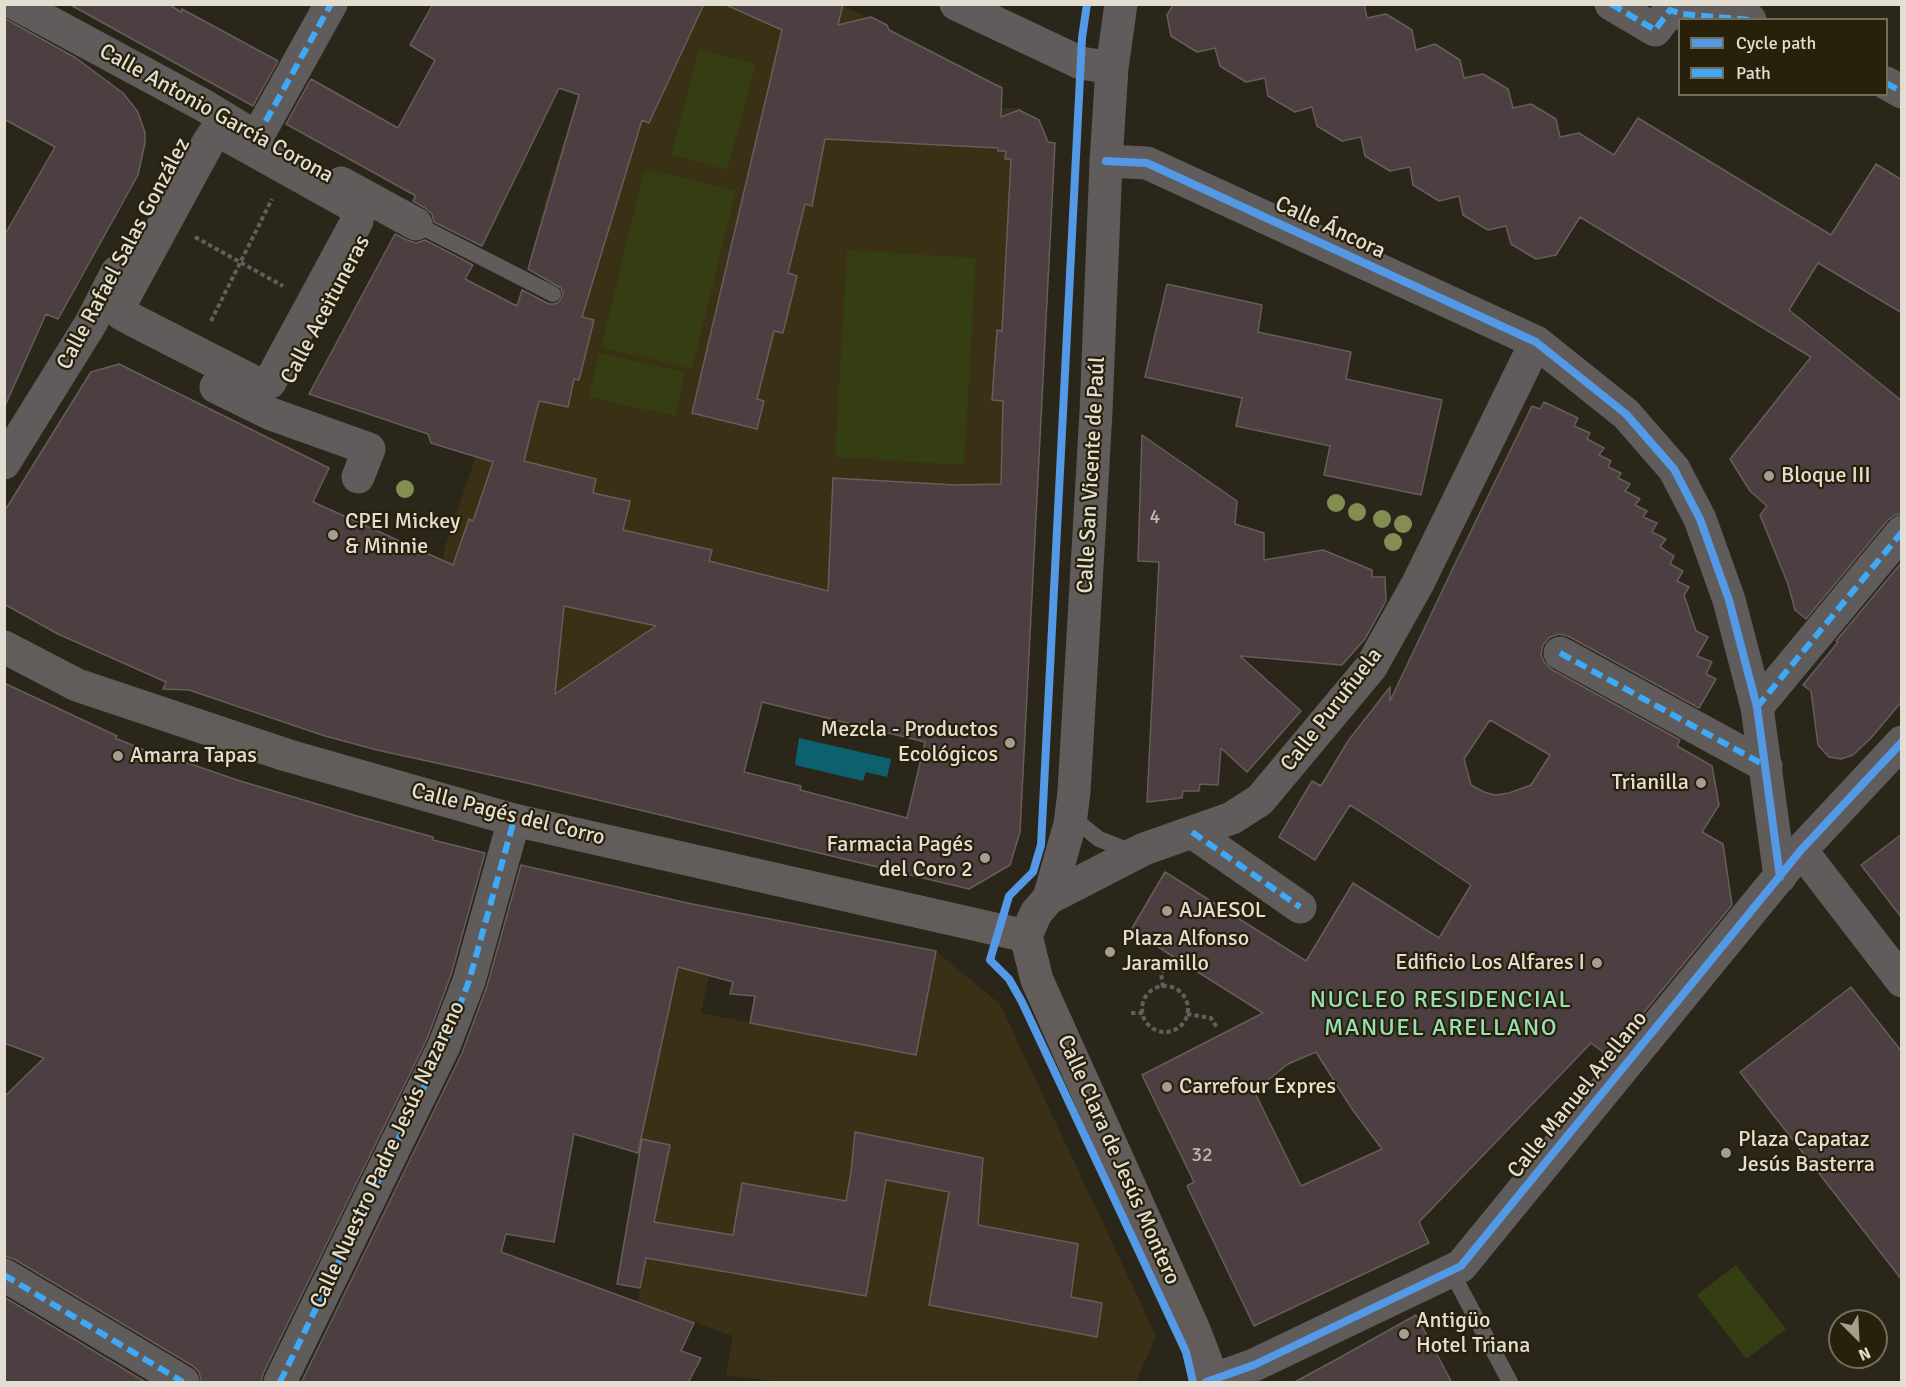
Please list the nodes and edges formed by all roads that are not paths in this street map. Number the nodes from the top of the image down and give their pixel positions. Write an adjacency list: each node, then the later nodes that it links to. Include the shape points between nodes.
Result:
1 (16, 4): 10 (street, Calle Antonio García Corona)
2 (331, 4): 11 (street)
3 (956, 4): 7 (street, via 1081,63)
4 (1120, 4): 7 (street, Calle San Vicente de Paúl)
5 (1611, 4): 6 (street, via 1654,30 1670,10)
6 (1727, 18)
7 (1112, 68): 12 (street, Calle San Vicente de Paúl)
8 (1888, 84): 9 (street)
9 (1902, 92)
10 (203, 105): 11 (street, Calle Antonio García Corona); 16 (street, Calle Rafael Salas González)
11 (256, 136): 13 (street, Calle Antonio García Corona)
12 (1106, 161): 17 (street, Calle Áncora, via 1147,163); 29 (street, Calle San Vicente de Paúl, via 1096,412)
13 (382, 205): 14 (street, Calle Antonio García Corona); 19 (street, Calle Aceituneras)
14 (416, 224): 15 (lane)
15 (553, 294)
16 (91, 323): 19 (street); 20 (street, Calle Rafael Salas González)
17 (1536, 342): 25 (street, Calle Áncora, via 1626,414 1674,469 1700,519 1728,600); 30 (street, Calle Puruñuela, via 1418,582 1371,667 1260,800 1232,818)
18 (196, 352): 18 (street, via 120,310 208,143 218,132 352,205 358,213 267,383 255,382)
19 (271, 414): 21 (street, via 369,450)
20 (4, 463)
21 (358, 477)
22 (1902, 532): 25 (street)
23 (4, 647): 28 (main road, Calle Pagés del Corro, via 76,685 286,755)
24 (1560, 652): 27 (street)
25 (1757, 707): 27 (street, Calle Áncora)
26 (1902, 742): 31 (street, Calle Manuel Arellano)
27 (1766, 766): 33 (street, Calle Áncora)
28 (514, 820): 36 (main road, Calle Pagés del Corro); 42 (street, Calle Nuestro Padre Jesús Nazareno, via 469,981 444,1046)
29 (1070, 824): 32 (lane, via 1084,827 1107,842); 34 (street, Calle San Vicente de Paúl)
30 (1192, 832): 32 (street, Calle Puruñuela); 35 (street)
31 (1802, 850): 33 (street, Calle Manuel Arellano); 37 (street)
32 (1139, 851): 34 (street, Calle Puruñuela)
33 (1780, 877): 38 (street, Calle Manuel Arellano, via 1461,1266)
34 (1048, 898): 36 (street, Calle San Vicente de Paúl)
35 (1300, 907)
36 (1026, 936): 40 (main road, Calle Clara de Jesús Montero, via 1037,980 1195,1332)
37 (1902, 981)
38 (1451, 1271): 40 (street, Calle Manuel Arellano); 43 (lane)
39 (4, 1275): 41 (street)
40 (1211, 1382)
41 (183, 1383)
42 (280, 1383)
43 (1510, 1383)

